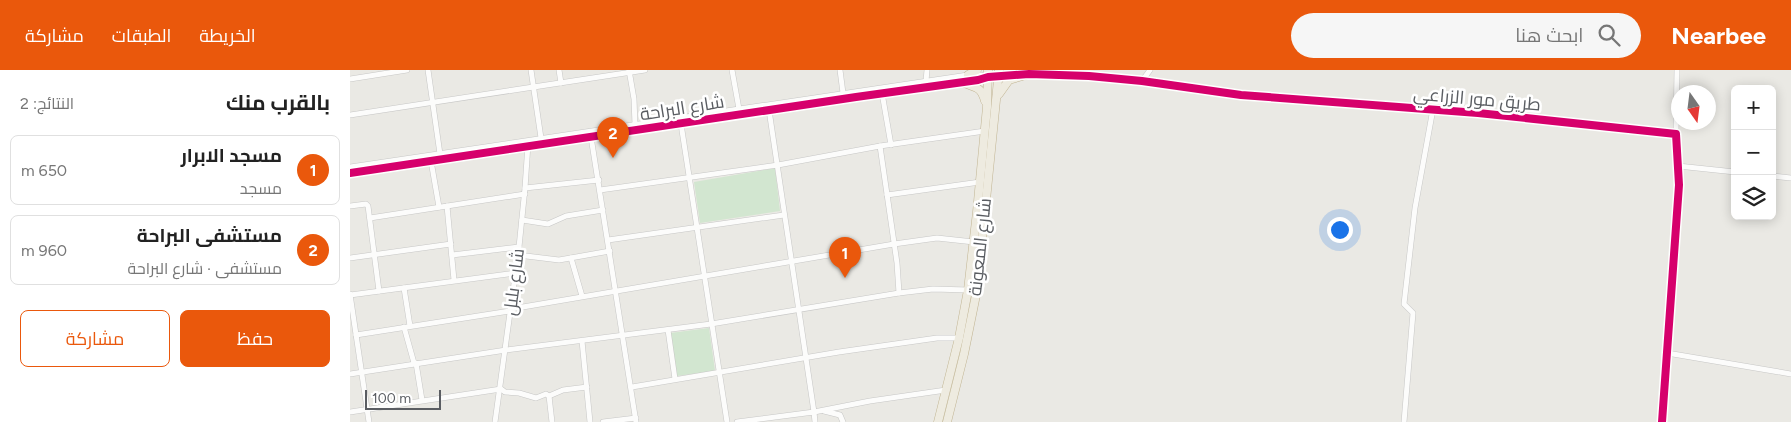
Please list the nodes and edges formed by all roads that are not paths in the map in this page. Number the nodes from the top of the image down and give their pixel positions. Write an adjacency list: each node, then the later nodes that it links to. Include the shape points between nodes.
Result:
1 (407, 70): 17 (street)
2 (428, 70): 26 (street)
3 (531, 70): 22 (street)
4 (559, 70): 21 (street)
5 (645, 70): 12 (street)
6 (732, 70): 28 (street)
7 (840, 70): 23 (street)
8 (927, 70): 18 (street)
9 (977, 70): 16 (highway)
10 (1150, 70): 19 (street)
11 (1677, 70): 35 (street)
12 (629, 71): 21 (street); 33 (street)
13 (999, 73): 14 (street, طريق مور الزراعي); 15 (street, طريق مور الزراعي); 25 (highway, شارع المعونة)
14 (988, 74): 16 (street, شارع البراحة); 20 (street, شارع البراحة, via 978,80); 27 (highway, شارع المعونة)
15 (1029, 74): 19 (street, طريق مور الزراعي); 25 (highway, via 1009,80)
16 (968, 76): 18 (street, شارع البراحة)
17 (350, 79)
18 (926, 81): 23 (street, شارع البراحة)
19 (1142, 81): 29 (street, طريق مور الزراعي, via 1241,95)
20 (962, 82): 24 (street, شارع البراحة); 27 (highway, via 982,91)
21 (560, 83): 22 (street)
22 (533, 87): 26 (street); 37 (street)
23 (843, 93): 28 (street, شارع البراحة)
24 (882, 93): 30 (street, شارع البراحة); 39 (street)
25 (998, 96): 125 (highway, شارع المعونة, via 973,313)
26 (433, 103): 31 (street); 41 (street)
27 (987, 107): 34 (highway, شارع المعونة)
28 (739, 109): 33 (street, شارع البراحة)
29 (1433, 109): 35 (street, طريق مور الزراعي); 126 (street, via 1415,208 1404,304 1413,313)
30 (769, 110): 32 (street, شارع البراحة); 43 (street)
31 (350, 115)
32 (681, 124): 36 (street, شارع البراحة); 49 (street)
33 (635, 125): 37 (street, شارع البراحة)
34 (985, 131): 39 (street); 52 (highway, شارع المعونة)
35 (1676, 134): 44 (street)
36 (591, 137): 38 (street, شارع البراحة); 51 (street)
37 (541, 138): 38 (street, شارع البراحة)
38 (528, 144): 41 (street, شارع البراحة); 42 (street, شارع البراحة); 54 (street, شارع بلبل)
39 (891, 145): 40 (street)
40 (880, 146): 43 (street); 55 (street)
41 (440, 154): 45 (street, شارع البراحة)
42 (431, 161): 47 (street, شارع البراحة); 58 (street)
43 (778, 165): 49 (street); 60 (street)
44 (1678, 166): 46 (street); 96 (street)
45 (350, 167)
46 (1731, 172)
47 (350, 173)
48 (1776, 176): 50 (street)
49 (690, 178): 53 (street); 63 (street)
50 (1791, 178)
51 (599, 180): 53 (street); 54 (street)
52 (980, 182): 55 (street); 65 (highway, شارع المعونة)
53 (600, 190): 59 (street)
54 (525, 191): 57 (street); 62 (street, شارع بلبل)
55 (887, 195): 67 (street)
56 (350, 206): 61 (street, via 367,204)
57 (447, 206): 58 (street); 66 (street)
58 (439, 207): 61 (street)
59 (603, 210): 62 (street, via 570,215 548,224); 64 (street)
60 (784, 215): 63 (street); 75 (street)
61 (370, 218): 70 (street)
62 (522, 220): 68 (street, شارع بلبل)
63 (698, 227): 64 (street); 77 (street)
64 (608, 240): 69 (street)
65 (974, 242): 67 (street, via 937,238); 80 (highway, شارع المعونة)
66 (451, 244): 70 (street); 72 (street)
67 (894, 244): 75 (street); 83 (street)
68 (519, 247): 71 (street, شارع بلبل); 72 (street)
69 (610, 251): 74 (street); 82 (street)
70 (375, 254): 73 (street); 81 (street)
71 (518, 255): 74 (street, via 559,260); 76 (street, شارع بلبل)
72 (452, 256): 78 (street)
73 (350, 258)
74 (571, 258): 85 (street)
75 (791, 260): 77 (street); 87 (street)
76 (516, 273): 78 (street); 86 (street, شارع بلبل)
77 (705, 274): 82 (street); 88 (street)
78 (454, 280): 79 (street)
79 (404, 288): 81 (street); 89 (street)
80 (968, 290): 83 (street, via 933,289); 93 (highway, شارع المعونة)
81 (379, 291): 84 (street)
82 (616, 291): 85 (street); 92 (street)
83 (899, 293): 87 (street)
84 (350, 295): 91 (street)
85 (582, 296): 86 (street)
86 (511, 310): 89 (street); 95 (street, شارع بلبل)
87 (798, 310): 88 (street); 97 (street)
88 (711, 324): 90 (street); 100 (street)
89 (407, 327): 91 (street); 98 (street)
90 (668, 330): 92 (street); 103 (street)
91 (356, 335): 99 (street)
92 (623, 335): 94 (street); 104 (street)
93 (959, 338): 97 (street, via 937,338); 107 (highway, شارع المعونة)
94 (582, 341): 95 (street); 105 (street)
95 (506, 350): 98 (street); 106 (street, شارع بلبل)
96 (1667, 353): 102 (street); 127 (street)
97 (806, 358): 100 (street); 113 (street)
98 (415, 363): 99 (street); 109 (street)
99 (362, 372): 101 (street); 110 (street)
100 (719, 372): 103 (street); 120 (street)
101 (350, 374)
102 (1791, 374)
103 (675, 379): 104 (street)
104 (632, 386): 114 (street)
105 (586, 387): 108 (street, via 563,390); 118 (street)
106 (501, 389): 108 (street, via 536,398); 109 (street); 116 (street, شارع بلبل)
107 (946, 390): 111 (street); 124 (highway, شارع المعونة)
108 (549, 396): 117 (street)
109 (422, 400): 110 (street)
110 (367, 409): 112 (street); 115 (street)
111 (822, 410): 113 (street); 123 (street, via 840,415)
112 (350, 412)
113 (814, 412): 121 (street); 122 (street)
114 (636, 420): 119 (street)
115 (369, 422)
116 (495, 422)
117 (552, 422)
118 (590, 422)
119 (603, 422)
120 (727, 422)
121 (737, 422)
122 (815, 422)
123 (843, 422)
124 (938, 422)
125 (947, 422)
126 (1404, 422)
127 (1662, 422)

